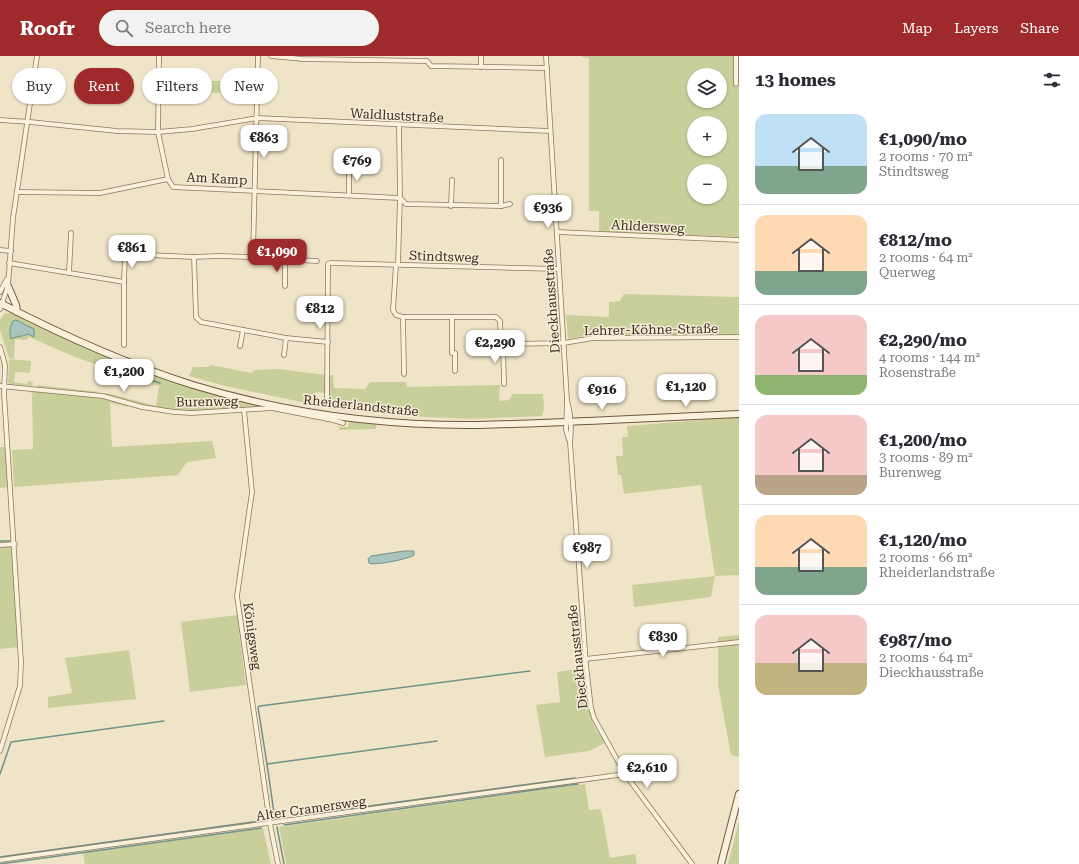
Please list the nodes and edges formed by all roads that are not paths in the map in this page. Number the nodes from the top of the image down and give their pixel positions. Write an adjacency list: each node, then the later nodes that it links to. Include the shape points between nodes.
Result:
1 (37, 56): 15 (street)
2 (159, 56): 18 (street)
3 (258, 56): 13 (street)
4 (272, 56): 8 (street, via 303,59)
5 (481, 56): 10 (street)
6 (546, 56): 11 (street, Dieckhausstraße)
7 (736, 56): 12 (street)
8 (341, 58): 9 (street)
9 (427, 58): 10 (street, via 432,66)
10 (481, 67): 11 (street)
11 (547, 68): 17 (street, Dieckhausstraße)
12 (736, 84)
13 (257, 118): 16 (street, Waldluststraße); 18 (street, Waldluststraße); 23 (street)
14 (0, 120): 15 (street, Waldluststraße)
15 (28, 122): 18 (street, Waldluststraße, via 117,131); 24 (street)
16 (399, 125): 17 (street, Waldluststraße); 26 (street)
17 (550, 131): 30 (street, Dieckhausstraße)
18 (158, 132): 21 (street)
19 (501, 160): 29 (street)
20 (349, 170): 25 (street)
21 (168, 179): 23 (street, Am Kamp, via 173,187); 24 (street, Am Kamp, via 100,193)
22 (452, 180): 28 (street)
23 (255, 190): 25 (street, Am Kamp); 36 (street)
24 (18, 192): 34 (street)
25 (349, 194): 26 (street, Am Kamp)
26 (400, 198): 28 (street, Am Kamp, via 406,204); 40 (street)
27 (510, 204): 29 (street, Am Kamp)
28 (451, 206): 29 (street, Am Kamp)
29 (501, 206)
30 (557, 232): 32 (street, Ahldersweg); 41 (street, Dieckhausstraße)
31 (71, 233): 42 (street)
32 (739, 240)
33 (0, 250): 34 (street)
34 (11, 250): 39 (street)
35 (194, 257): 36 (street); 44 (street, via 125,254); 52 (street, via 196,317 201,322)
36 (251, 257): 37 (street)
37 (285, 259): 38 (street); 46 (street)
38 (317, 262)
39 (9, 263): 42 (street); 43 (street)
40 (397, 265): 41 (street, Stindtsweg); 50 (street, via 393,310 396,316); 55 (street, Stindtsweg, via 328,264)
41 (559, 269): 56 (street, Dieckhausstraße)
42 (69, 273): 44 (street)
43 (8, 277): 45 (street); 47 (street)
44 (124, 282): 58 (street)
45 (8, 286): 48 (street); 49 (main road)
46 (285, 286)
47 (0, 292)
48 (1, 305): 49 (main road, Rheiderlandstraße)
49 (17, 312): 69 (main road, Rheiderlandstraße, via 76,341 166,376 217,391 297,409 363,419 415,423 479,425)
50 (403, 317): 51 (street); 63 (street)
51 (452, 317): 57 (street, via 496,317 500,321); 62 (street, via 452,352 456,353)
52 (243, 330): 54 (street); 59 (street)
53 (739, 337): 56 (street, Lehrer-Köhne-Straße, via 593,338)
54 (286, 338): 55 (street); 61 (street)
55 (328, 342): 66 (street)
56 (564, 343): 57 (street, Lehrer-Köhne-Straße); 69 (street, Dieckhausstraße)
57 (503, 344): 64 (street)
58 (124, 345)
59 (240, 346)
60 (0, 347): 65 (street, via 5,364)
61 (284, 356)
62 (456, 372)
63 (404, 374)
64 (504, 384)
65 (2, 386): 67 (street, Burenweg, via 103,396 142,407 174,412); 71 (street)
66 (327, 397)
67 (244, 410): 70 (street, Burenweg, via 272,408); 78 (street, Königsweg, via 252,492 236,596)
68 (739, 414): 69 (main road, Rheiderlandstraße)
69 (568, 422): 74 (street, Dieckhausstraße, via 566,430 570,442)
70 (343, 423)
71 (15, 544): 72 (street); 75 (street, via 21,674 20,686)
72 (0, 545)
73 (739, 642): 74 (street)
74 (585, 659): 76 (street, Dieckhausstraße, via 594,718)
75 (0, 751)
76 (625, 774): 78 (street, Alter Cramersweg); 81 (street, Dieckhausstraße)
77 (739, 794): 82 (main road)
78 (270, 824): 79 (street, Alter Cramersweg); 80 (street, Königsweg)
79 (0, 860)
80 (278, 864)
81 (692, 864)
82 (721, 864)

